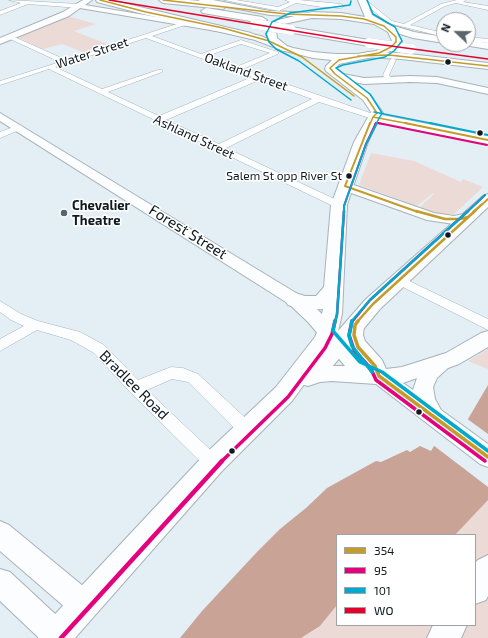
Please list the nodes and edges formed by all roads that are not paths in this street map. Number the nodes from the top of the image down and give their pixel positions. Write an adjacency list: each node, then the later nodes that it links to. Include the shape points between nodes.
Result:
1 (12, 0): 16 (street)
2 (48, 0): 17 (street)
3 (88, 0): 18 (street)
4 (104, 0): 25 (highway); 31 (highway)
5 (139, 0): 25 (highway)
6 (163, 0): 22 (highway)
7 (202, 0): 22 (street)
8 (227, 0): 13 (street, via 282,9)
9 (286, 0): 13 (street)
10 (356, 0): 23 (main road, via 357,5 353,10)
11 (362, 0): 27 (main road, via 368,16); 28 (street, via 390,22)
12 (463, 0): 15 (street)
13 (296, 1): 19 (street)
14 (443, 2): 15 (street); 28 (street, via 430,13)
15 (456, 2): 20 (street)
16 (26, 3): 17 (street); 21 (street)
17 (43, 4): 18 (street)
18 (79, 6): 26 (street); 32 (street)
19 (341, 6)
20 (488, 8)
21 (0, 13)
22 (270, 13): 24 (street)
23 (322, 14): 24 (main road); 27 (main road, via 353,17)
24 (312, 15): 40 (main road, via 281,22 272,29 272,39)
25 (259, 22): 38 (highway, bridge)
26 (183, 24): 30 (street, Water Street); 31 (street)
27 (380, 24): 33 (highway, via 410,34); 43 (main road, via 395,35 396,44 383,52)
28 (403, 26): 29 (street)
29 (436, 33)
30 (146, 36): 42 (street, Oakland Street); 46 (street, Water Street)
31 (251, 36): 40 (street)
32 (10, 37): 35 (street); 46 (street)
33 (436, 39)
34 (476, 40): 36 (street)
35 (0, 41)
36 (488, 41)
37 (476, 45): 39 (highway)
38 (413, 46): 41 (highway); 44 (highway)
39 (488, 46)
40 (284, 50): 42 (street, via 241,42); 43 (main road, via 324,57); 49 (street); 58 (main road, via 328,75)
41 (488, 53)
42 (202, 56): 49 (street, Oakland Street)
43 (362, 56): 47 (highway, via 401,56); 51 (main road, via 337,61 332,65 331,70)
44 (488, 59)
45 (393, 60): 53 (street, via 386,76)
46 (66, 62): 48 (street, Water Street)
47 (488, 66)
48 (49, 67): 54 (street, Water Street); 56 (street, Ashland Street)
49 (237, 69): 52 (street, Oakland Street)
50 (160, 71): 56 (street)
51 (338, 76): 53 (street, via 363,81); 61 (main road, via 369,101 377,113)
52 (259, 77): 57 (street, Oakland Street); 62 (street)
53 (389, 80): 55 (street, via 441,81)
54 (0, 83)
55 (488, 91)
56 (102, 92): 62 (street, Ashland Street)
57 (318, 99): 59 (street, Oakland Street); 66 (street)
58 (360, 103): 59 (street, via 358,107); 61 (main road)
59 (346, 108): 61 (street, Oakland Street)
60 (0, 116): 63 (street, Forest Street)
61 (373, 117): 65 (main road); 67 (main road)
62 (158, 120): 66 (street, Ashland Street)
63 (19, 127): 64 (street); 73 (street, Forest Street)
64 (0, 135)
65 (488, 140)
66 (218, 148): 69 (street, Ashland Street)
67 (345, 186): 69 (main road); 70 (street, via 432,217 454,220)
68 (488, 199): 70 (main road)
69 (339, 205): 72 (main road)
70 (468, 217): 71 (main road)
71 (399, 280): 76 (main road); 77 (street)
72 (334, 288): 73 (main road, via 325,300 318,303); 79 (main road)
73 (295, 300): 79 (street, Forest Street)
74 (0, 306): 75 (street, Bradlee Road, via 16,317)
75 (35, 325): 80 (street); 84 (street, Bradlee Road, via 75,336 99,349)
76 (355, 325): 79 (main road); 82 (street, via 354,335 357,344 375,366)
77 (488, 325)
78 (488, 338): 81 (street)
79 (333, 339): 82 (street, Forest Street, via 357,366); 83 (main road, via 322,366); 85 (main road, via 321,345)
80 (0, 346)
81 (443, 362): 82 (street, via 402,375); 86 (street, via 429,373 423,387 425,401)
82 (379, 376): 83 (street, via 332,373); 86 (street)
83 (308, 378): 85 (main road)
84 (135, 388): 87 (street, via 171,373 183,374 193,378); 89 (street, Bradlee Road)
85 (284, 394): 87 (main road)
86 (441, 423): 88 (street)
87 (247, 430): 89 (main road)
88 (488, 457)
89 (213, 463): 94 (main road)
90 (0, 534): 94 (street)
91 (488, 570): 93 (main road)
92 (0, 582): 96 (street)
93 (476, 588)
94 (84, 605): 96 (main road)
95 (450, 626): 97 (main road)
96 (56, 637)
97 (443, 638)

